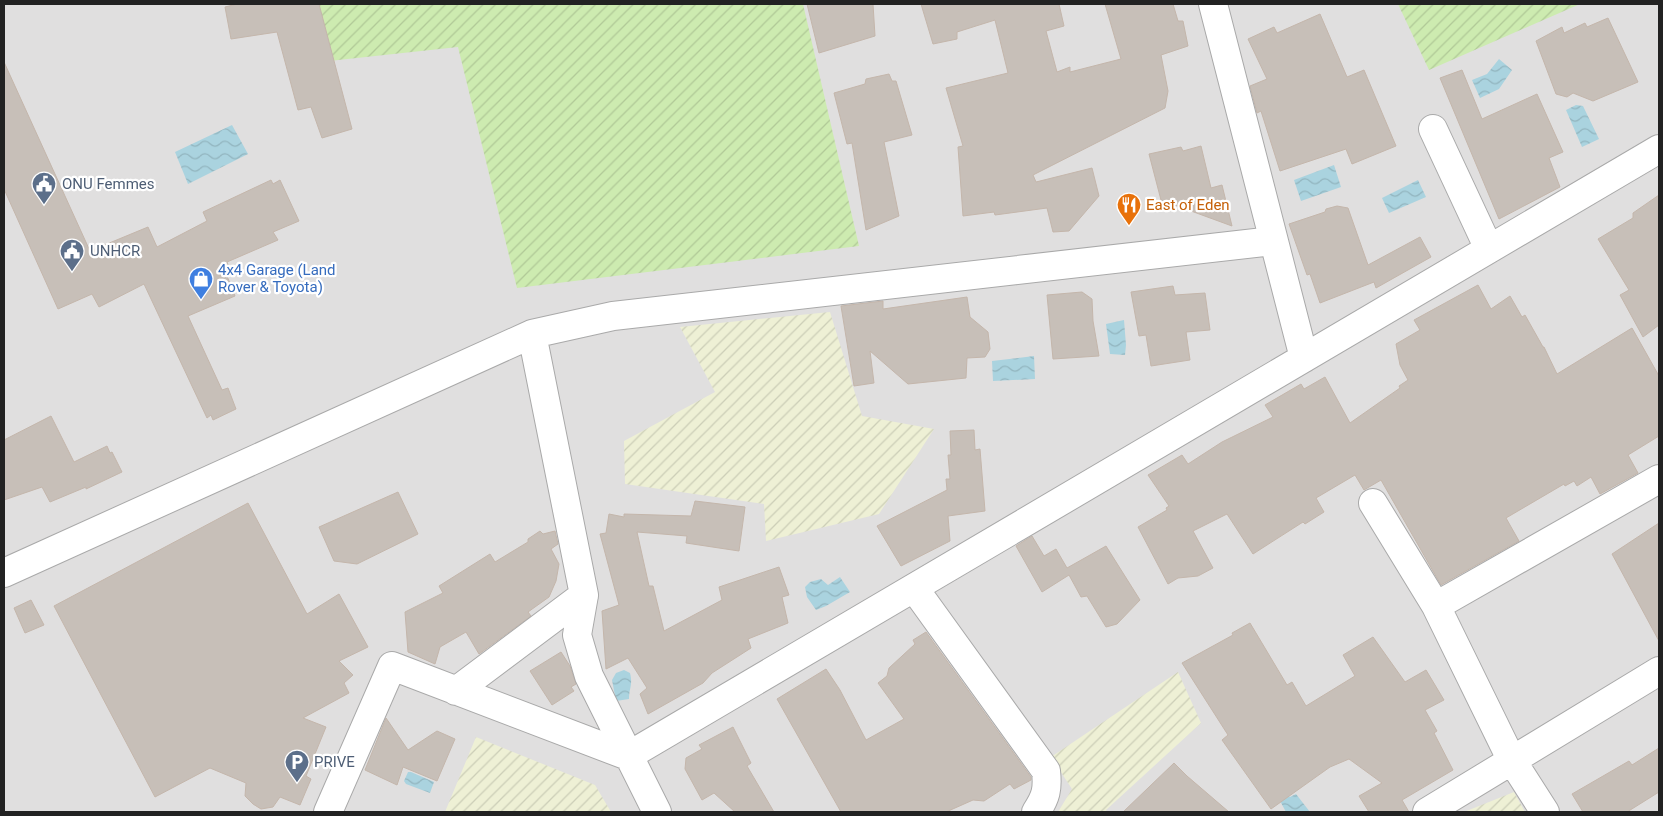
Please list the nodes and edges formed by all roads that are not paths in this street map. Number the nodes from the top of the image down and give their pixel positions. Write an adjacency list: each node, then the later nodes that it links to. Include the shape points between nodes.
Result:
1 (1213, 4): 4 (street)
2 (1433, 129): 5 (street)
3 (1659, 149): 5 (street)
4 (1273, 241): 6 (street, via 613,316); 7 (street)
5 (1489, 248): 7 (street)
6 (532, 334): 10 (street); 12 (street)
7 (1304, 358): 11 (street)
8 (1659, 479): 13 (street)
9 (1374, 503): 13 (street)
10 (4, 574)
11 (914, 588): 16 (street); 20 (street, via 1046,771 1048,787)
12 (584, 595): 15 (street); 16 (street, via 577,635 589,676)
13 (1436, 606): 17 (street)
14 (1659, 670): 17 (street)
15 (456, 691): 16 (street); 18 (street, via 392,666)
16 (628, 756): 19 (street)
17 (1511, 759): 21 (street); 22 (street)
18 (328, 812)
19 (657, 812)
20 (1036, 812)
21 (1426, 812)
22 (1545, 812)

